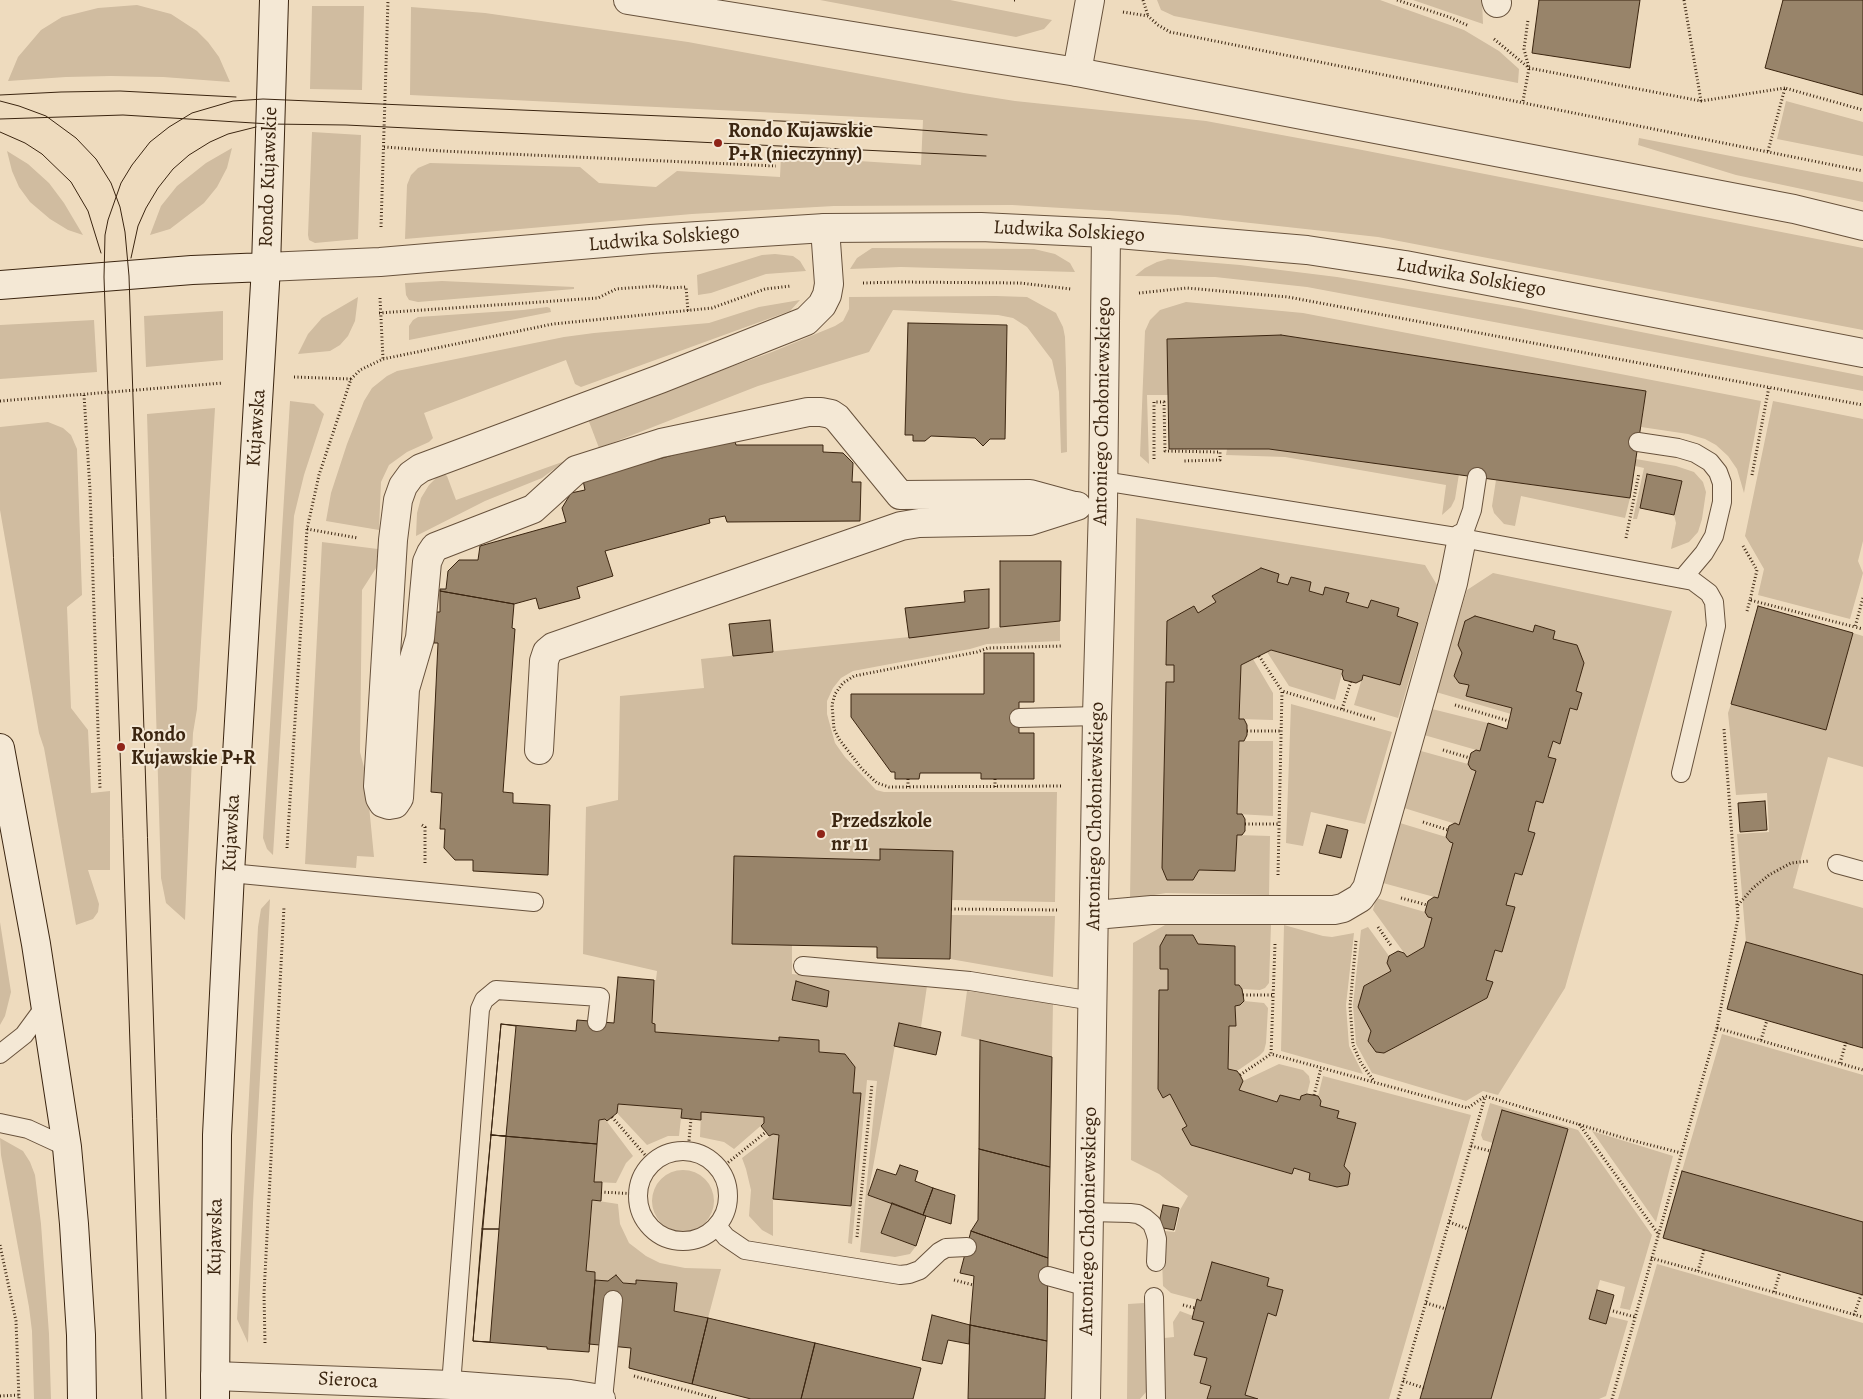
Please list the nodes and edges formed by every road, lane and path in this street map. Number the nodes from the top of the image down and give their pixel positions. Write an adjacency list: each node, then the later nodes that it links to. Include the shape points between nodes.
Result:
1 (274, 0): 26 (street, Rondo Kujawskie)
2 (388, 0): 18 (path)
3 (628, 0): 13 (street)
4 (1143, 0): 8 (path)
5 (1397, 0): 10 (path)
6 (1684, 0): 15 (path)
7 (1102, 5): 8 (path); 13 (street)
8 (1148, 16): 16 (path, via 1170,32)
9 (1528, 20): 12 (path, via 1524,49)
10 (1474, 29)
11 (1491, 36): 12 (path)
12 (1529, 68): 15 (path); 16 (path)
13 (1077, 72): 22 (street, via 1794,209)
14 (1784, 88): 15 (path); 17 (path); 19 (path)
15 (1701, 101)
16 (1523, 102): 19 (path)
17 (1863, 110)
18 (384, 147): 20 (path); 24 (path)
19 (1768, 152): 21 (path)
20 (776, 166)
21 (1863, 170)
22 (1863, 226)
23 (825, 228): 25 (street, Ludwika Solskiego, via 980,227); 26 (street, Ludwika Solskiego, via 380,262); 51 (street, via 827,295 806,321 422,468 411,475 398,500 393,540 378,786 383,803 395,804 399,798 405,689 420,638 427,562 431,553 436,547 533,508 576,470 661,443 821,412 837,418 900,495 1030,494)
24 (381, 231)
25 (1106, 233): 35 (street, Ludwika Solskiego, via 1307,250 1405,265); 50 (street, Antoniego Chołoniewskiego)
26 (266, 267): 28 (street, Rondo Kujawskie); 89 (street, Kujawska)
27 (857, 283): 30 (path, via 1020,282)
28 (0, 285)
29 (792, 286): 33 (path, via 765,289 712,308)
30 (1076, 290)
31 (1131, 293): 40 (path, via 1187,288 1288,297)
32 (380, 294): 34 (path)
33 (688, 310): 34 (path, via 686,287 655,286 616,289 598,298); 36 (path, via 553,324)
34 (379, 313): 36 (path)
35 (1863, 353)
36 (383, 358): 38 (path, via 360,370)
37 (290, 377): 38 (path)
38 (351, 379): 52 (path, via 319,475)
39 (225, 383): 41 (path)
40 (1769, 387): 43 (path); 48 (path)
41 (84, 394): 42 (path); 83 (path)
42 (0, 401)
43 (1863, 405)
44 (1638, 442): 57 (lane, via 1695,453 1710,462 1722,483 1722,502 1714,536)
45 (1182, 461): 49 (path, via 1220,460 1220,452 1165,451 1164,402 1154,402)
46 (1640, 470): 56 (path)
47 (1476, 477): 54 (lane, via 1472,510)
48 (1750, 484)
49 (1154, 490): 50 (lane); 54 (lane)
50 (1103, 494): 51 (street); 67 (street, Antoniego Chołoniewskiego)
51 (1074, 506): 75 (street, via 1030,521 901,526 553,647 544,661)
52 (307, 529): 53 (path); 86 (path)
53 (359, 538)
54 (1462, 538): 56 (lane); 65 (street, via 1453,583)
55 (1740, 541): 59 (path, via 1757,570 1750,600)
56 (1621, 568): 57 (lane)
57 (1682, 579): 77 (lane, via 1693,581 1709,593 1715,607 1716,626)
58 (1863, 598): 59 (path)
59 (1856, 627): 60 (path)
60 (1863, 629)
61 (1065, 646): 80 (path, via 988,648 854,676 843,683 832,705 834,729 839,739 877,783)
62 (1259, 656): 64 (path)
63 (1351, 681): 66 (path)
64 (1282, 691): 66 (path); 72 (path)
65 (1421, 695): 70 (path); 73 (street)
66 (1342, 709): 73 (path, via 1396,726)
67 (1097, 716): 68 (lane); 97 (street, Antoniego Chołoniewskiego)
68 (1019, 718)
69 (1724, 720): 93 (path)
70 (1509, 721)
71 (1247, 731): 72 (path)
72 (1281, 731): 85 (path)
73 (1408, 739): 76 (path); 90 (street, via 1367,888)
74 (0, 748): 102 (street)
75 (539, 750)
76 (1470, 758)
77 (1681, 773)
78 (908, 779): 80 (path)
79 (995, 779): 81 (path)
80 (908, 787): 81 (path)
81 (995, 787): 82 (path)
82 (1069, 787)
83 (100, 788)
84 (1245, 824): 85 (path)
85 (1279, 824): 95 (path)
86 (287, 852)
87 (1837, 864): 88 (lane); 93 (path, via 1818,860 1791,863 1753,888)
88 (1863, 872)
89 (230, 873): 91 (lane); 159 (street, Kujawska, via 218,1136)
90 (1360, 898): 95 (street, via 1334,910); 114 (path, via 1350,1006 1353,1045)
91 (534, 902)
92 (284, 904): 157 (path, via 264,1294)
93 (1738, 906): 105 (path)
94 (951, 909): 96 (path)
95 (1277, 909): 97 (street, via 1152,910); 100 (path)
96 (1061, 910)
97 (1095, 915): 101 (street, Antoniego Chołoniewskiego)
98 (804, 966): 101 (lane, via 970,981)
99 (1243, 995): 100 (path)
100 (1273, 995): 109 (path)
101 (1094, 1000): 132 (street, Antoniego Chołoniewskiego)
102 (46, 1005): 108 (lane, via 24,1035); 124 (street)
103 (1767, 1020): 106 (path)
104 (597, 1022): 161 (lane, via 600,997 496,990 484,1000 480,1009)
105 (1717, 1028): 106 (path); 127 (path)
106 (1761, 1040): 110 (path)
107 (1846, 1042): 110 (path)
108 (0, 1054)
109 (1271, 1054): 111 (path); 113 (path)
110 (1840, 1063): 112 (path)
111 (1321, 1068): 114 (path); 116 (path)
112 (1863, 1070)
113 (1240, 1076)
114 (1374, 1082): 117 (path, via 1468,1108)
115 (872, 1084): 142 (path)
116 (1314, 1095)
117 (1485, 1096): 121 (path); 123 (path)
118 (612, 1117): 128 (path)
119 (691, 1119): 126 (path)
120 (0, 1123): 124 (lane, via 28,1129)
121 (1579, 1124): 127 (path); 136 (path)
122 (766, 1132): 129 (path)
123 (1471, 1146): 125 (path); 133 (path)
124 (67, 1147): 165 (street, via 81,1326)
125 (1490, 1151)
126 (688, 1152): 128 (lane, via 678,1150); 129 (lane, via 708,1158)
127 (1681, 1153): 136 (path)
128 (652, 1163): 131 (lane, via 642,1175)
129 (720, 1169): 134 (lane, via 727,1182 728,1198 725,1213)
130 (601, 1192): 131 (path)
131 (638, 1194): 134 (lane, via 642,1217 664,1237 692,1241)
132 (1089, 1212): 141 (lane, via 1130,1213 1145,1218 1152,1224 1157,1239); 146 (street, Antoniego Chołoniewskiego)
133 (1449, 1222): 135 (path); 151 (path)
134 (717, 1226): 142 (lane, via 745,1250)
135 (1468, 1229)
136 (1659, 1235): 140 (path)
137 (0, 1245): 163 (path, via 16,1321)
138 (967, 1247): 142 (lane, via 946,1248 920,1270 909,1274)
139 (1704, 1250): 143 (path)
140 (1651, 1258): 143 (path); 155 (path)
141 (1156, 1262)
142 (853, 1267)
143 (1698, 1271): 147 (path)
144 (1780, 1272): 147 (path)
145 (1048, 1276): 146 (lane)
146 (1088, 1287): 167 (street, Antoniego Chołoniewskiego)
147 (1774, 1292): 154 (path)
148 (1861, 1295): 154 (path)
149 (1154, 1297): 168 (lane)
150 (613, 1300): 166 (lane)
151 (1426, 1303): 152 (path); 158 (path)
152 (1446, 1309)
153 (1613, 1311): 155 (path)
154 (1854, 1315): 156 (path)
155 (1635, 1316): 164 (path)
156 (1863, 1317)
157 (265, 1348)
158 (1403, 1381): 160 (path); 169 (path)
159 (215, 1388): 161 (street, Sieroca)
160 (1424, 1388)
161 (458, 1390): 166 (street, Sieroca, via 570,1394)
162 (0, 1396): 163 (path)
163 (19, 1397)
164 (1611, 1398)
165 (82, 1399)
166 (602, 1399)
167 (1086, 1399)
168 (1156, 1399)
169 (1398, 1399)

